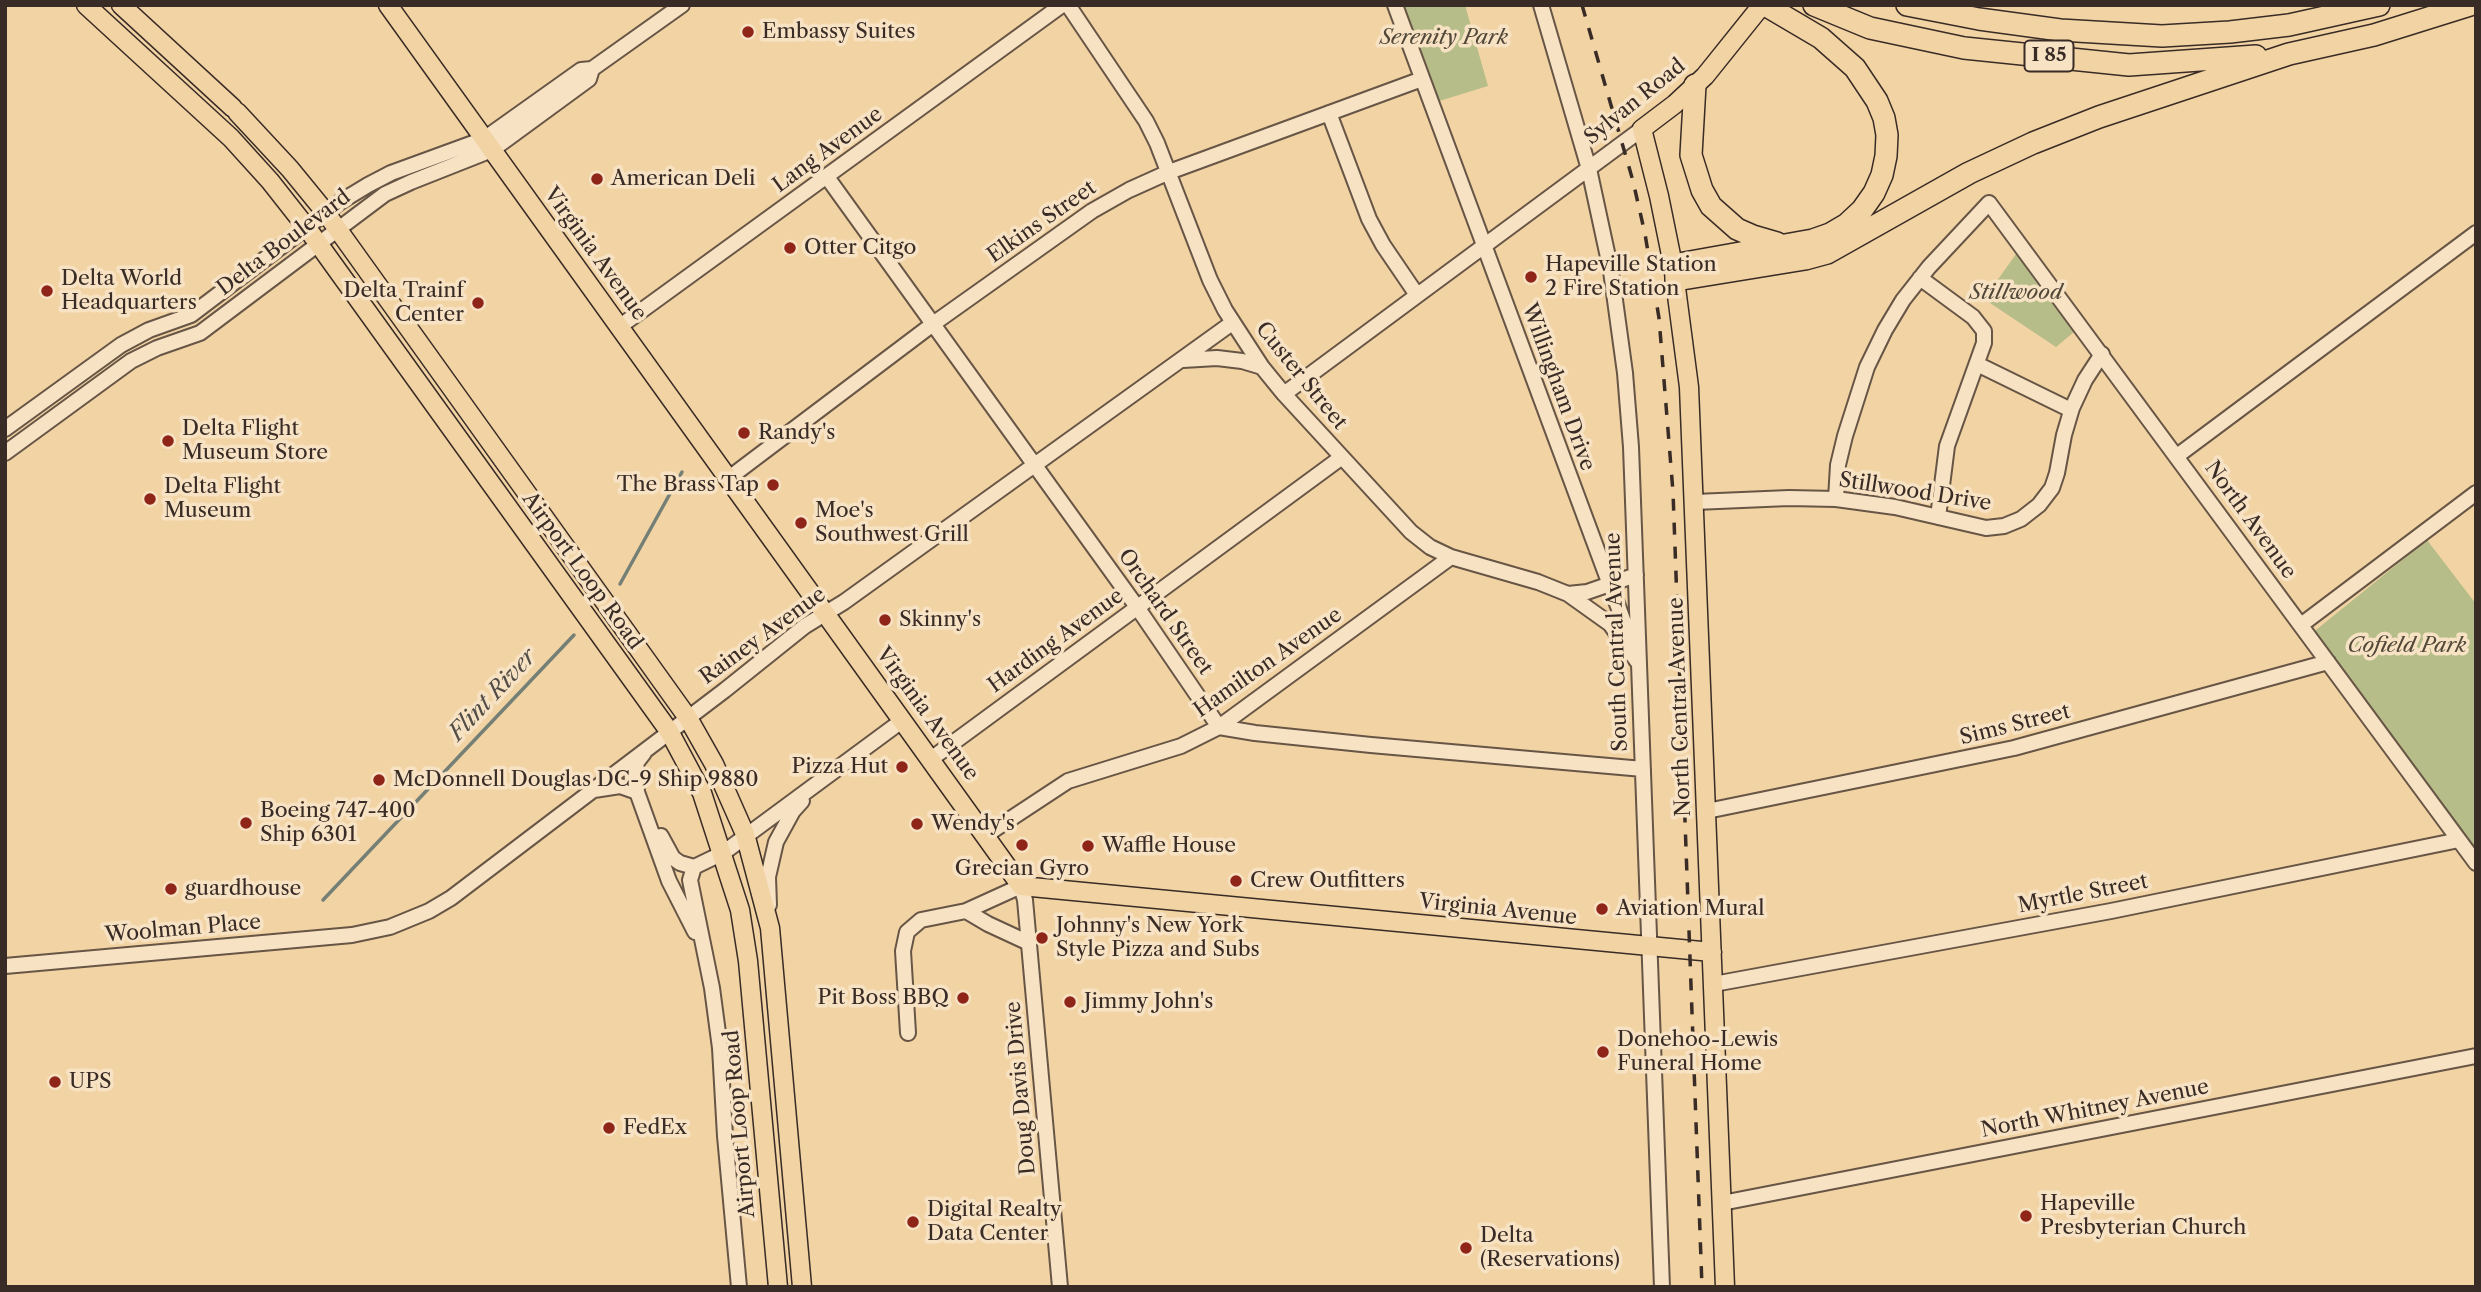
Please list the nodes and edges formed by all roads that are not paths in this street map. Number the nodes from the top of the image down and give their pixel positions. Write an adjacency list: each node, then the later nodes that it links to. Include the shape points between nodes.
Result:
1 (86, 5): 26 (main road, Airport Loop Road, via 231,138)
2 (121, 5): 25 (main road, Airport Loop Road, via 255,128)
3 (388, 5): 21 (main road, Virginia Avenue)
4 (682, 5): 21 (street, via 592,69 581,70)
5 (1062, 5): 24 (street, Lang Avenue)
6 (1068, 5): 23 (street, Custer Street, via 1146,121)
7 (1395, 5): 17 (street, Willingham Drive)
8 (1541, 5): 22 (street, South Central Avenue)
9 (1764, 5): 18 (main road, Sylvan Road); 30 (highway, via 1821,38 1855,68 1877,101 1887,135 1882,174 1862,210 1830,234)
10 (1814, 5): 16 (highway, I 85, via 1870,28 1964,48 2129,65)
11 (1907, 5): 15 (highway, I 85)
12 (1995, 5): 15 (highway)
13 (2379, 5): 15 (highway, I 85, via 2289,25 2162,36 2060,30)
14 (2470, 5): 16 (highway, I 85, via 2374,35)
15 (1931, 10)
16 (2289, 54): 32 (highway, via 2033,142 1827,253)
17 (1422, 79): 19 (street, Elkins Street); 31 (street, Willingham Drive)
18 (1695, 85): 20 (main road, Sylvan Road); 30 (highway, via 1691,155 1702,190 1723,218 1738,229 1769,242)
19 (1329, 113): 23 (street, Elkins Street); 34 (street, via 1369,219)
20 (1642, 129): 22 (street, Sylvan Road); 32 (main road, North Central Avenue)
21 (488, 145): 25 (street, Delta Boulevard, via 391,173); 27 (street, Delta Boulevard, via 385,194); 37 (main road, Virginia Avenue)
22 (1589, 169): 31 (street, Sylvan Road); 55 (street, South Central Avenue, via 1611,271 1625,373)
23 (1168, 172): 35 (street, Custer Street); 36 (street, Elkins Street, via 1092,211)
24 (827, 177): 36 (street, Orchard Street); 37 (street, Lang Avenue)
25 (326, 213): 26 (street, Delta Boulevard); 27 (main road, Airport Loop Road)
26 (307, 228): 29 (main road, Airport Loop Road); 44 (street, Delta Boulevard, via 191,315 121,345)
27 (337, 229): 29 (street, Delta Boulevard); 63 (main road, Airport Loop Road)
28 (2473, 240): 46 (street)
29 (318, 244): 45 (street, Delta Boulevard, via 200,333 131,361); 66 (main road, Airport Loop Road)
30 (1789, 244): 32 (highway)
31 (1483, 247): 34 (street, Sylvan Road); 56 (street, Willingham Drive)
32 (1675, 272): 52 (main road, North Central Avenue, via 1689,387)
33 (1920, 278): 38 (street, North Avenue, via 1989,202); 40 (street, via 1973,317 1984,331); 51 (street, via 1867,367 1845,436)
34 (1417, 295): 42 (street, Sylvan Road)
35 (1232, 323): 39 (street, Rainey Avenue); 41 (street, Custer Street)
36 (933, 324): 48 (street, Orchard Street); 49 (street, Elkins Street)
37 (620, 327): 49 (main road, Virginia Avenue)
38 (2102, 354): 43 (street, Stillwood Drive); 46 (street, North Avenue)
39 (1182, 360): 41 (street, via 1217,358); 48 (street, Rainey Avenue)
40 (1977, 364): 43 (street); 53 (street, via 1947,446)
41 (1262, 367): 42 (street, Custer Street)
42 (1284, 394): 47 (street, Custer Street)
43 (2071, 411): 53 (street, Stillwood Drive, via 2052,488 2039,505 2004,526 1986,528)
44 (5, 429)
45 (5, 453)
46 (2177, 456): 60 (street, North Avenue)
47 (1342, 457): 54 (street, Custer Street, via 1411,532); 58 (street, Harding Avenue)
48 (1035, 466): 58 (street, Orchard Street); 59 (street, Rainey Avenue)
49 (729, 478): 59 (main road, Virginia Avenue)
50 (2476, 494): 60 (street)
51 (1836, 499): 52 (street, Stillwood Drive); 53 (street, Stillwood Drive)
52 (1695, 502): 73 (main road, North Central Avenue)
53 (1938, 517)
54 (1451, 557): 57 (street, Custer Street); 65 (street, Hamilton Avenue)
55 (1636, 575): 56 (street); 62 (street, South Central Avenue)
56 (1609, 584): 57 (street); 62 (street, Willingham Drive)
57 (1568, 594): 62 (street, Custer Street, via 1610,624)
58 (1137, 607): 65 (street, Orchard Street); 68 (street, Harding Avenue)
59 (826, 613): 63 (street, Rainey Avenue); 64 (main road, Virginia Avenue)
60 (2301, 625): 61 (street, North Avenue)
61 (2328, 662): 73 (street, Sims Street, via 2014,748); 76 (street, North Avenue)
62 (1639, 665): 69 (street, South Central Avenue)
63 (688, 718): 66 (street, Rainey Avenue); 74 (main road, Airport Loop Road)
64 (903, 720): 68 (main road, Virginia Avenue); 70 (street)
65 (1219, 727): 69 (street, via 1371,746); 75 (street, Hamilton Avenue, via 1181,746 1068,781)
66 (669, 731): 67 (street, Rainey Avenue); 77 (main road, Airport Loop Road, via 702,793)
67 (648, 747): 71 (street, Rainey Avenue); 72 (street, via 637,762)
68 (931, 759): 75 (main road, Virginia Avenue)
69 (1643, 769): 85 (street, South Central Avenue)
70 (824, 778): 74 (street); 82 (street, Airport Loop Road, via 793,811 776,842 768,877)
71 (592, 791): 72 (street, via 620,786); 83 (street, Rainey Avenue, via 440,905 403,923)
72 (637, 792): 79 (street, via 673,858); 86 (street, via 669,881)
73 (1707, 811): 87 (main road, North Central Avenue)
74 (746, 835): 77 (street); 82 (main road, Airport Loop Road)
75 (986, 835): 80 (main road, Virginia Avenue)
76 (2459, 840): 78 (street, North Avenue); 89 (street, Myrtle Street)
77 (723, 853): 79 (street); 94 (main road, Airport Loop Road, via 740,910 747,961)
78 (2476, 863)
79 (694, 867): 86 (street, via 690,880)
80 (1021, 886): 81 (street); 84 (street, Doug Davis Drive); 85 (main road, Virginia Avenue)
81 (966, 911): 84 (street); 90 (street, via 921,920 907,932 903,951)
82 (770, 928): 95 (main road, Airport Loop Road)
83 (365, 933): 88 (street, Woolman Place)
84 (1029, 943): 96 (street, Doug Davis Drive)
85 (1649, 947): 87 (main road, Virginia Avenue); 97 (street, South Central Avenue)
86 (703, 949): 93 (street, via 720,1048)
87 (1712, 952): 89 (main road, North Central Avenue)
88 (5, 966)
89 (1714, 984): 92 (main road, North Central Avenue)
90 (908, 1033)
91 (2476, 1056): 92 (street, North Whitney Avenue)
92 (1722, 1203): 98 (main road, North Central Avenue)
93 (739, 1287)
94 (778, 1287)
95 (802, 1287)
96 (1060, 1287)
97 (1662, 1287)
98 (1725, 1287)

